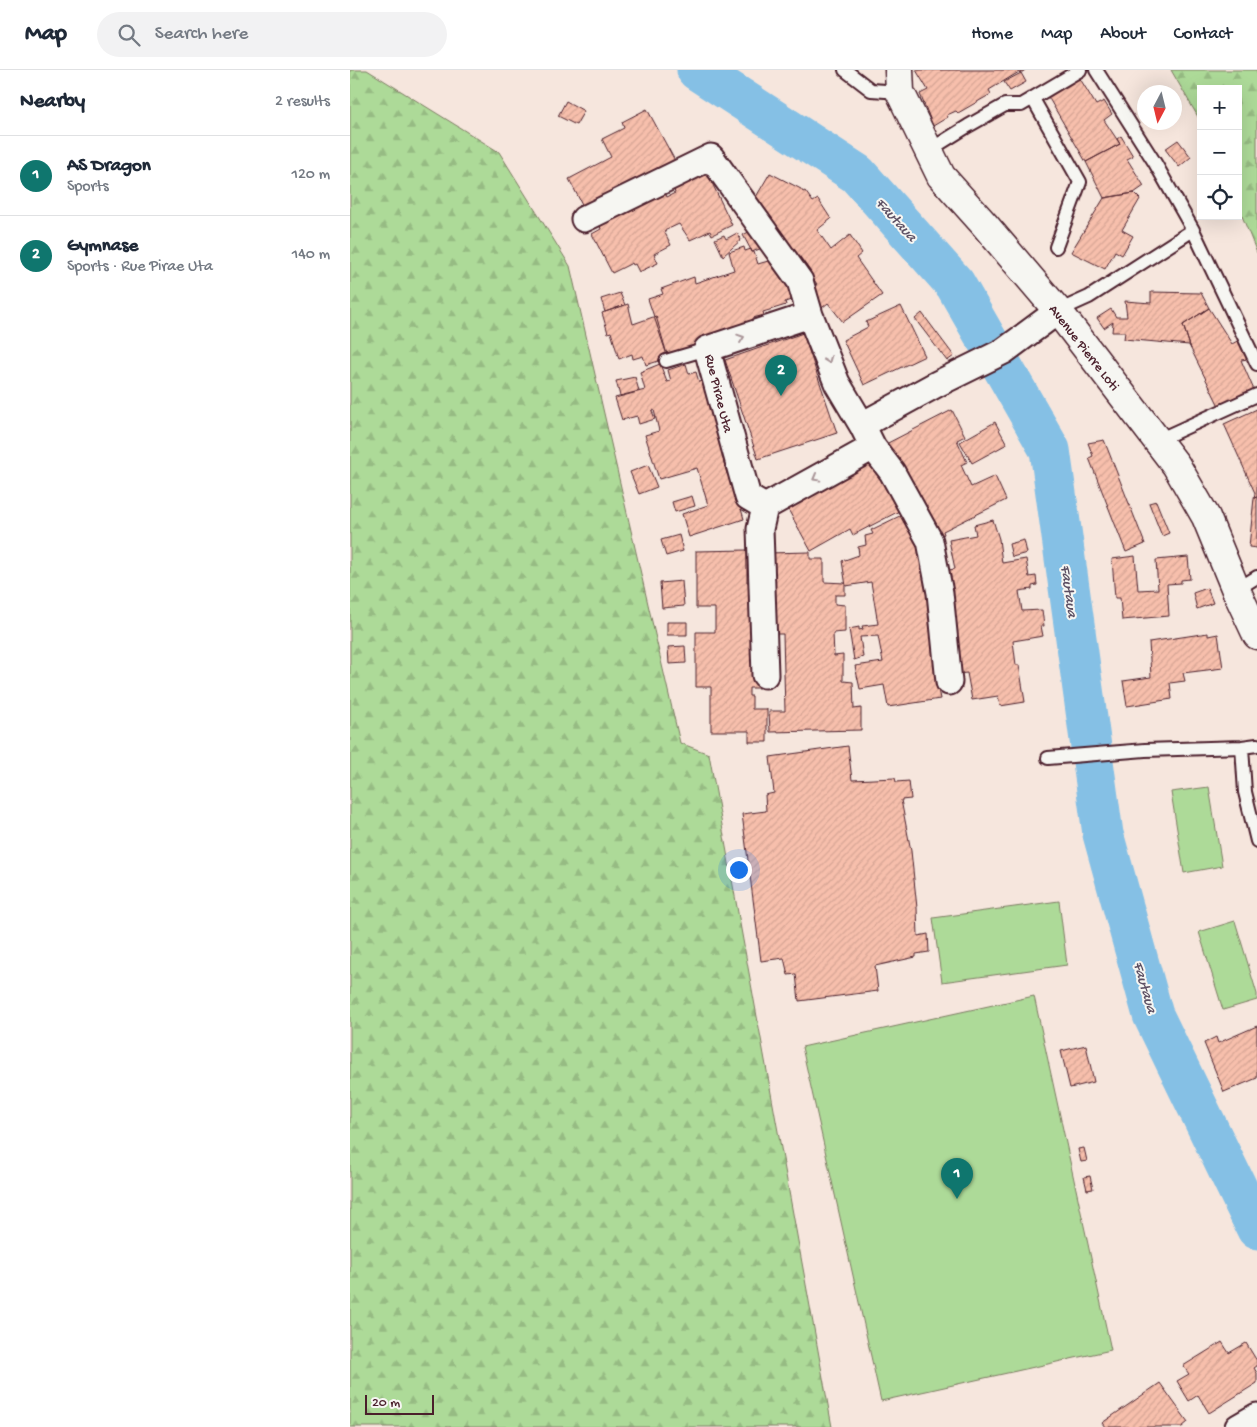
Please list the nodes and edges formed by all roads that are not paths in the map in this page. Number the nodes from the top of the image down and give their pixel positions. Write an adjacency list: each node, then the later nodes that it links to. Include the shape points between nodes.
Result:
1 (845, 70): 4 (lane, via 871,90)
2 (1080, 70): 5 (lane)
3 (1096, 70): 8 (lane)
4 (899, 81): 6 (main road, Avenue Pierre Loti)
5 (1032, 99): 6 (lane, via 1021,105 1005,105); 9 (lane, via 1080,182)
6 (928, 151): 10 (main road, Avenue Pierre Loti, via 941,176)
7 (584, 219): 11 (street, via 711,157 800,282)
8 (1193, 230): 10 (lane, via 1089,297); 14 (lane)
9 (1056, 247)
10 (1058, 311): 16 (street, via 1004,351 937,384); 17 (main road, Avenue Pierre Loti)
11 (810, 315): 12 (street, Rue Pirae Uta, one-way to 11); 16 (street, one-way to 16, via 837,384)
12 (707, 350): 13 (lane); 18 (street, Rue Pirae Uta, via 748,497)
13 (666, 361)
14 (1257, 364)
15 (1257, 395): 17 (lane)
16 (868, 436): 18 (street, one-way to 18); 22 (street, via 930,541 940,592)
17 (1158, 440): 19 (main road, Avenue Pierre Loti)
18 (765, 507): 21 (street, via 760,529)
19 (1246, 584): 20 (main road, Avenue Pierre Loti)
20 (1257, 636)
21 (765, 675)
22 (950, 682)
23 (1257, 745): 24 (lane)
24 (1242, 747): 25 (lane); 26 (lane, via 1245,792)
25 (1048, 758)
26 (1257, 841)
27 (1257, 1416): 28 (street)
28 (1238, 1427)

